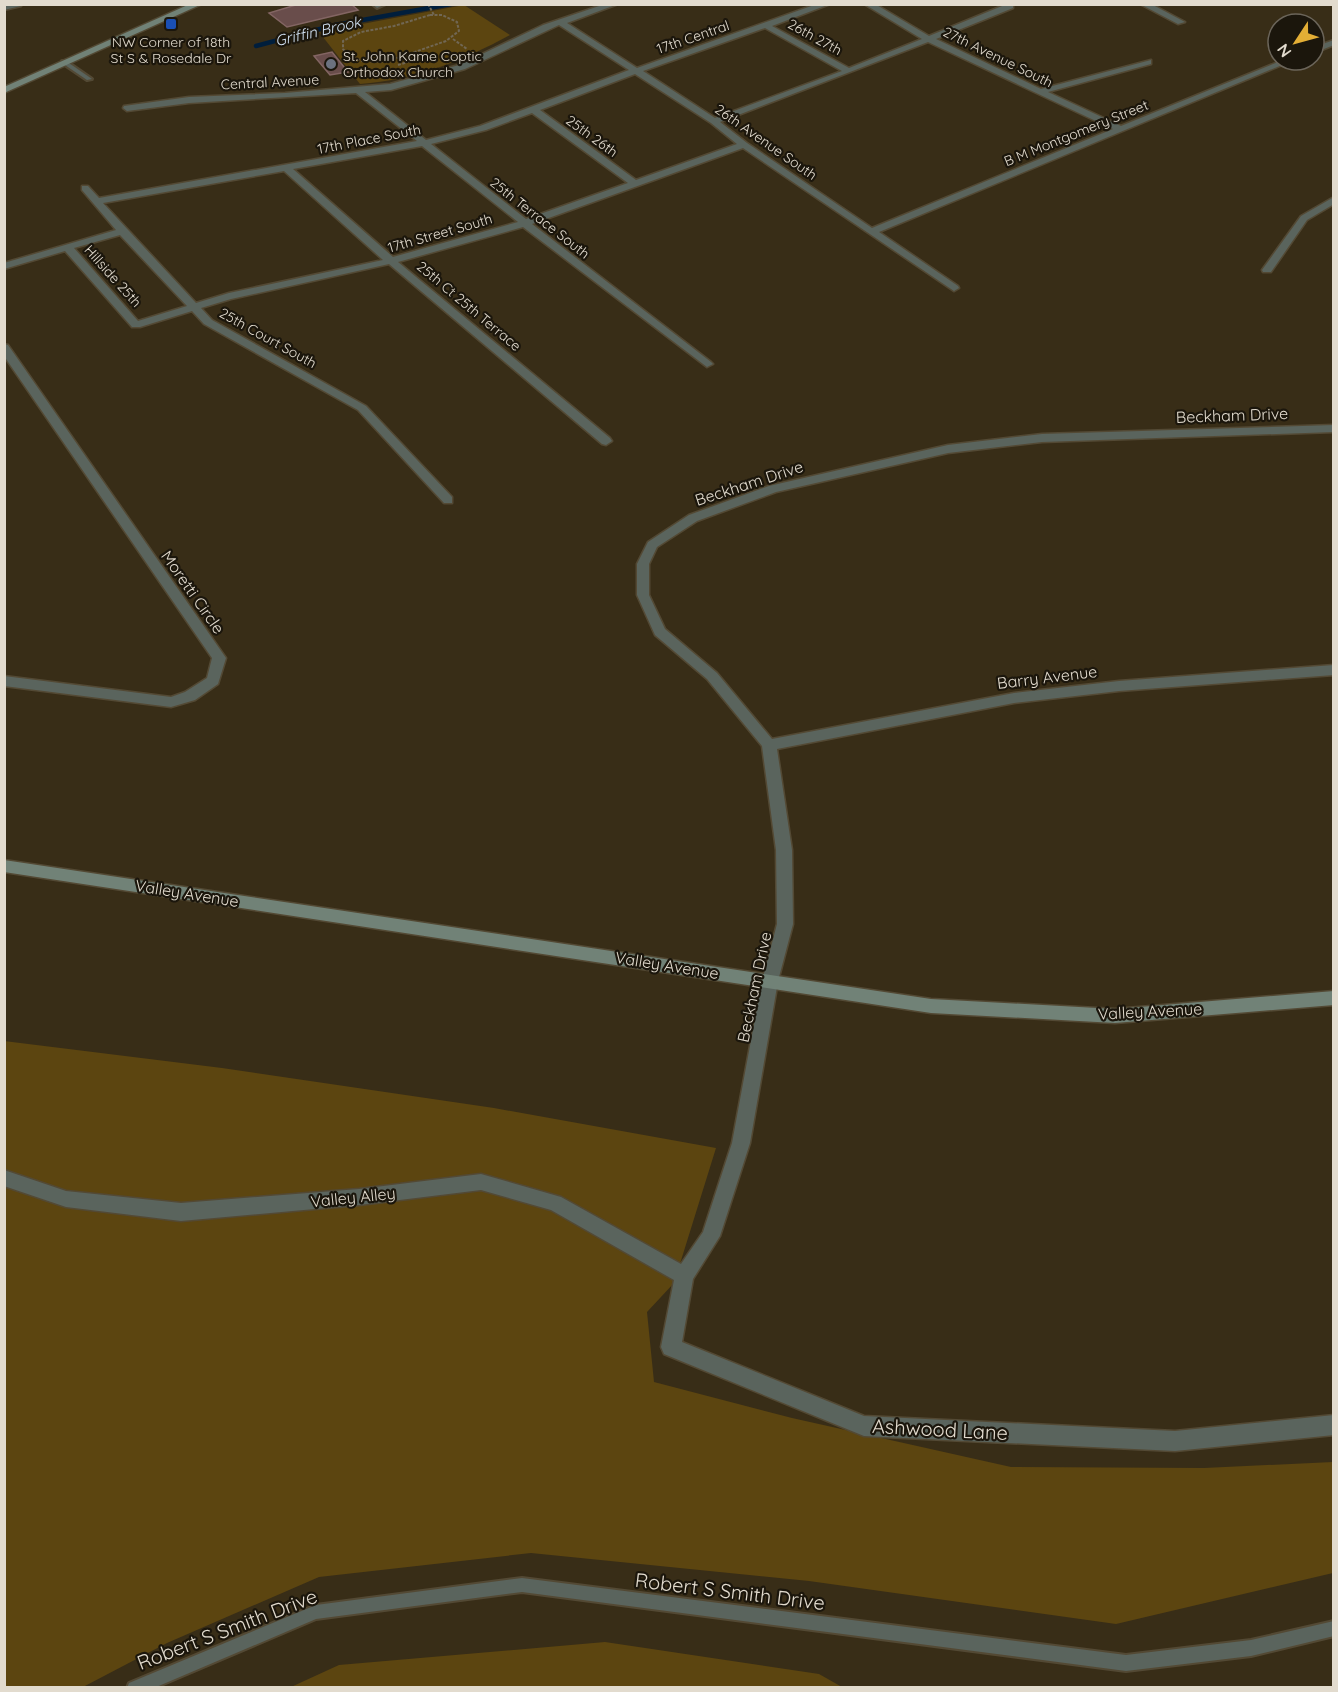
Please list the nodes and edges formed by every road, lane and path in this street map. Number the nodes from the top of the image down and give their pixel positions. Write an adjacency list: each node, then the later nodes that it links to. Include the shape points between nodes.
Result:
1 (18, 4): 14 (street)
2 (198, 4): 22 (main road)
3 (265, 4): 4 (lane)
4 (273, 4)
5 (374, 4): 6 (lane)
6 (384, 4)
7 (428, 4): 16 (path)
8 (576, 4): 15 (street)
9 (614, 4): 15 (street, Central Avenue)
10 (826, 4): 19 (street, 17th Central)
11 (868, 4): 20 (street, 27th Avenue South)
12 (1144, 4): 18 (street)
13 (1010, 5): 20 (street)
14 (4, 8)
15 (588, 12): 17 (street, Central Avenue)
16 (434, 14): 21 (path, via 448,17 459,27 453,39); 21 (path, via 351,35 344,41 343,49 355,59 374,62 388,62)
17 (560, 22): 26 (street, 26th Avenue South); 30 (street, Central Avenue, via 462,67 423,80)
18 (1181, 22)
19 (767, 26): 26 (street, 17th Central); 27 (street, 26th 27th)
20 (929, 39): 27 (street); 31 (street, 27th Avenue South)
21 (419, 49): 24 (path, via 427,54)
22 (63, 62): 28 (lane); 29 (main road)
23 (1148, 62): 31 (street)
24 (398, 65)
25 (1266, 70): 35 (street, B M Montgomery Street)
26 (636, 71): 33 (street, 17th Place South); 34 (street, 26th Avenue South)
27 (849, 71): 34 (street)
28 (89, 79)
29 (4, 90)
30 (359, 91): 32 (street, Central Avenue, via 189,100); 36 (street, 25th Terrace South)
31 (1039, 92): 35 (street, 27th Avenue South)
32 (128, 108)
33 (533, 109): 36 (street, 17th Place South, via 483,128); 39 (street, 25th 26th)
34 (714, 121): 37 (street, 26th Avenue South)
35 (1119, 129): 45 (street, B M Montgomery Street)
36 (423, 143): 38 (street, 17th Place South); 43 (street, 25th Terrace South)
37 (744, 145): 39 (street, 17th Street South); 45 (street, 26th Avenue South)
38 (288, 169): 42 (street, 17th Place South); 47 (street, 25th Ct 25th Terrace)
39 (635, 184): 43 (street, 17th Street South)
40 (85, 188): 42 (street, 25th Court South)
41 (1334, 200): 49 (street, via 1304,218)
42 (97, 201): 44 (street, 25th Court South)
43 (525, 223): 47 (street, 17th Street South); 54 (street, 25th Terrace South)
44 (122, 231): 46 (street); 51 (street, 25th Court South)
45 (873, 231): 50 (street, 26th Avenue South)
46 (67, 247): 48 (street); 52 (street, Hillside 25th)
47 (392, 261): 51 (street, 17th Street South); 56 (street, 25th Ct 25th Terrace)
48 (4, 266)
49 (1268, 270)
50 (954, 288)
51 (191, 306): 52 (street, 17th Street South); 57 (street, 25th Court South, via 208,322 362,408)
52 (136, 325)
53 (4, 347): 59 (street, Moretti Circle, via 219,658 213,681 190,696 171,702)
54 (706, 363)
55 (1334, 428): 60 (street, Beckham Drive, via 1042,438 948,449 773,489 693,518 652,545 643,564 643,595 660,632 712,676)
56 (606, 441)
57 (448, 500)
58 (1334, 670): 60 (street, Barry Avenue, via 1014,698)
59 (4, 681)
60 (769, 745): 62 (street, Beckham Drive, via 784,850 785,924)
61 (4, 866): 62 (main road, Valley Avenue)
62 (770, 981): 63 (main road, Valley Avenue, via 931,1006 1116,1016); 64 (street, Beckham Drive)
63 (1334, 998)
64 (741, 1143): 66 (street, Ashwood Lane, via 711,1236)
65 (4, 1179): 66 (street, Valley Alley, via 66,1199 181,1212 481,1182 555,1203)
66 (684, 1276): 67 (street, Ashwood Lane, via 671,1347 864,1426 1175,1441)
67 (1334, 1425)
68 (1334, 1628): 69 (lane, Robert S Smith Drive, via 1251,1648 1126,1664 522,1585 316,1612)
69 (134, 1688)

